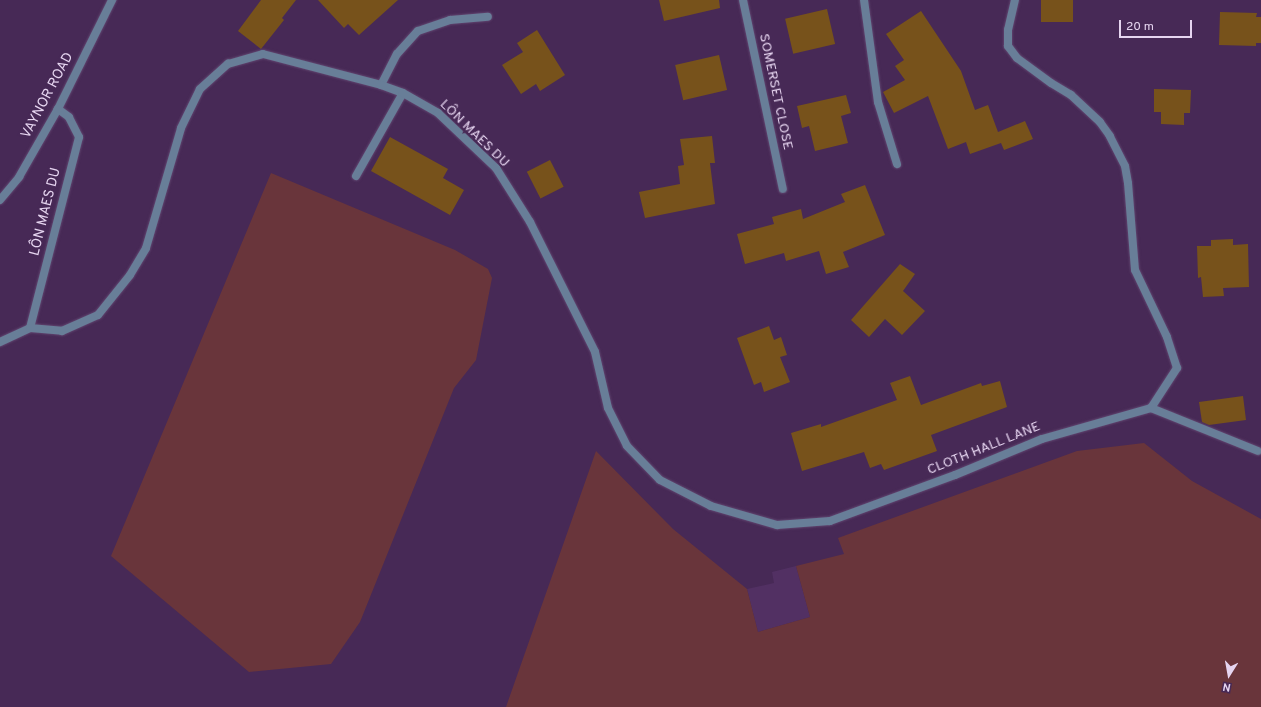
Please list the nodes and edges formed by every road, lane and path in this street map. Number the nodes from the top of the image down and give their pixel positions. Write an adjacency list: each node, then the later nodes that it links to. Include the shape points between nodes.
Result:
1 (112, 0): 8 (street, VAYNOR ROAD)
2 (743, 0): 11 (street, SOMERSET CLOSE)
3 (864, 0): 9 (street, via 878,102)
4 (1015, 0): 15 (street, via 1008,30 1008,46 1017,58 1071,95 1100,122 1125,166 1135,270 1167,337 1177,368)
5 (488, 17): 6 (street, via 450,20 418,31 397,54)
6 (381, 85): 7 (street, LÔN MAES DU); 13 (street, LÔN MAES DU, via 263,54 228,64 200,89 181,128 146,248 130,275 98,315 62,331)
7 (403, 93): 10 (street); 17 (street, LÔN MAES DU, via 438,113 496,168 530,222 595,352 608,408 627,446 660,480 711,506 777,525)
8 (58, 109): 12 (street, VAYNOR ROAD, via 19,177); 13 (street, LÔN MAES DU, via 69,117 79,137)
9 (897, 164)
10 (356, 176)
11 (782, 189)
12 (0, 200)
13 (30, 328): 14 (street)
14 (0, 342)
15 (1151, 408): 16 (street); 17 (street, CLOTH HALL LANE, via 1042,439 956,475)
16 (1258, 451)
17 (830, 521)

